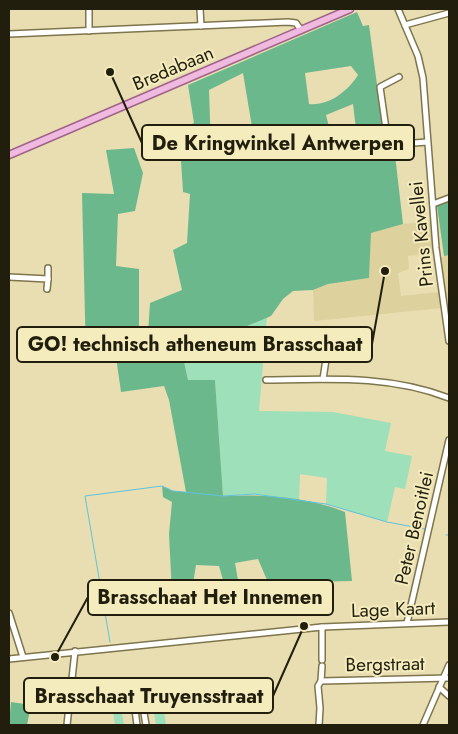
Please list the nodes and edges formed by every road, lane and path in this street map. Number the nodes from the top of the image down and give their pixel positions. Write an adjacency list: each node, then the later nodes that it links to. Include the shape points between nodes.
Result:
1 (89, 9): 9 (street)
2 (200, 9): 7 (street)
3 (350, 9): 8 (main road, Bredabaan)
4 (398, 9): 6 (street, Prins Kavellei)
5 (449, 13): 6 (street)
6 (405, 24): 14 (street, Prins Kavellei, via 421,67)
7 (200, 26): 8 (street, via 294,22); 9 (street)
8 (301, 30): 15 (main road, Bredabaan)
9 (89, 31): 10 (street)
10 (9, 34)
11 (400, 77): 13 (street, via 380,87)
12 (397, 128): 13 (street)
13 (386, 129): 14 (street, via 388,145)
14 (427, 142): 17 (street, Prins Kavellei)
15 (9, 155)
16 (449, 198): 17 (street)
17 (433, 204): 23 (street, Prins Kavellei)
18 (48, 268): 20 (street)
19 (9, 277): 20 (street)
20 (48, 279): 21 (street)
21 (47, 289)
22 (329, 340): 24 (street)
23 (449, 341)
24 (323, 379): 25 (street); 26 (street, via 384,381)
25 (266, 380)
26 (449, 398)
27 (449, 440): 30 (street, Peter Benoitlei)
28 (9, 613): 33 (street)
29 (449, 622): 30 (street, Lage Kaart)
30 (408, 623): 31 (street, Lage Kaart)
31 (322, 627): 32 (street, Lage Kaart); 35 (street)
32 (75, 652): 33 (street, Lage Kaart); 42 (street)
33 (23, 657): 34 (street, Lage Kaart)
34 (9, 659)
35 (322, 660)
36 (449, 665): 38 (street)
37 (322, 666): 39 (street)
38 (446, 678): 39 (street, Bergstraat); 40 (street)
39 (321, 681): 45 (street, via 318,686)
40 (440, 687): 41 (street); 46 (street)
41 (449, 696)
42 (67, 725)
43 (137, 725): 44 (street, via 134,702 140,699)
44 (146, 725)
45 (318, 725)
46 (423, 725)

